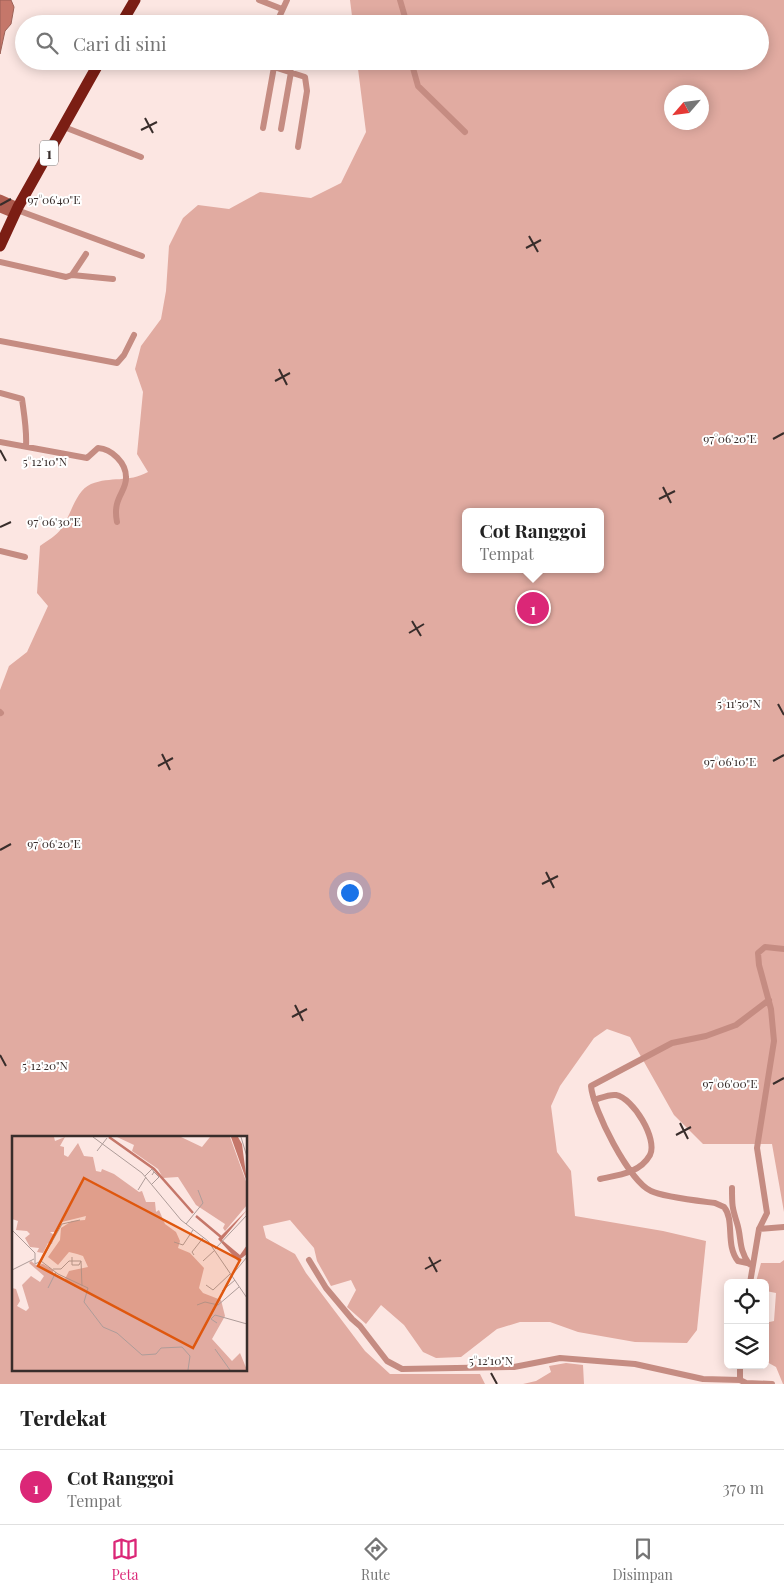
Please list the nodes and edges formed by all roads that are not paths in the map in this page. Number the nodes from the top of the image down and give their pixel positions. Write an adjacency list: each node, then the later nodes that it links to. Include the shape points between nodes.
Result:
1 (135, 0): 6 (highway)
2 (259, 0): 5 (street)
3 (288, 0): 5 (street)
4 (400, 0): 8 (street)
5 (282, 9): 7 (street)
6 (127, 15)
7 (280, 15)
8 (404, 15)
9 (95, 70): 14 (highway, 1)
10 (273, 70): 15 (street)
11 (284, 70): 13 (street)
12 (414, 70): 17 (street, via 418,86)
13 (291, 72): 16 (street); 18 (street, via 305,76 307,82)
14 (64, 127): 19 (street); 22 (highway, 1)
15 (263, 128)
16 (281, 129)
17 (466, 132)
18 (298, 147)
19 (140, 157)
20 (0, 200): 22 (street)
21 (0, 208): 22 (street)
22 (17, 210): 23 (highway, 1); 25 (street)
23 (0, 246)
24 (86, 254): 27 (street)
25 (142, 256)
26 (0, 262): 27 (street, via 60,278)
27 (72, 275): 28 (street)
28 (113, 279)
29 (134, 335): 30 (street, via 116,363)
30 (0, 341)
31 (0, 393): 33 (street, via 22,398 22,412 28,431)
32 (0, 442): 33 (street)
33 (26, 446): 34 (street, via 87,458 98,448 114,455 127,478 116,504)
34 (117, 522)
35 (0, 551): 36 (street)
36 (25, 557)
37 (784, 949): 38 (street, via 765,948 758,953)
38 (769, 1000): 39 (street, via 736,1025 672,1044 611,1078 592,1083); 44 (street, via 774,1041 757,1148 767,1210)
39 (594, 1100): 40 (street, via 615,1146); 40 (street, via 617,1095 625,1099 647,1128 651,1154)
40 (632, 1172): 41 (street); 46 (street, via 638,1182 653,1192 724,1207 729,1216 734,1256 738,1261)
41 (600, 1178)
42 (732, 1188): 46 (street, via 732,1212 738,1224 741,1251)
43 (784, 1227): 44 (street)
44 (759, 1229): 46 (street)
45 (309, 1260): 49 (street, via 326,1288 352,1319 388,1361 402,1369 514,1366 560,1358 634,1364 703,1379)
46 (750, 1264): 47 (street)
47 (750, 1279)
48 (740, 1369): 49 (street)
49 (740, 1380): 50 (street)
50 (772, 1384)

